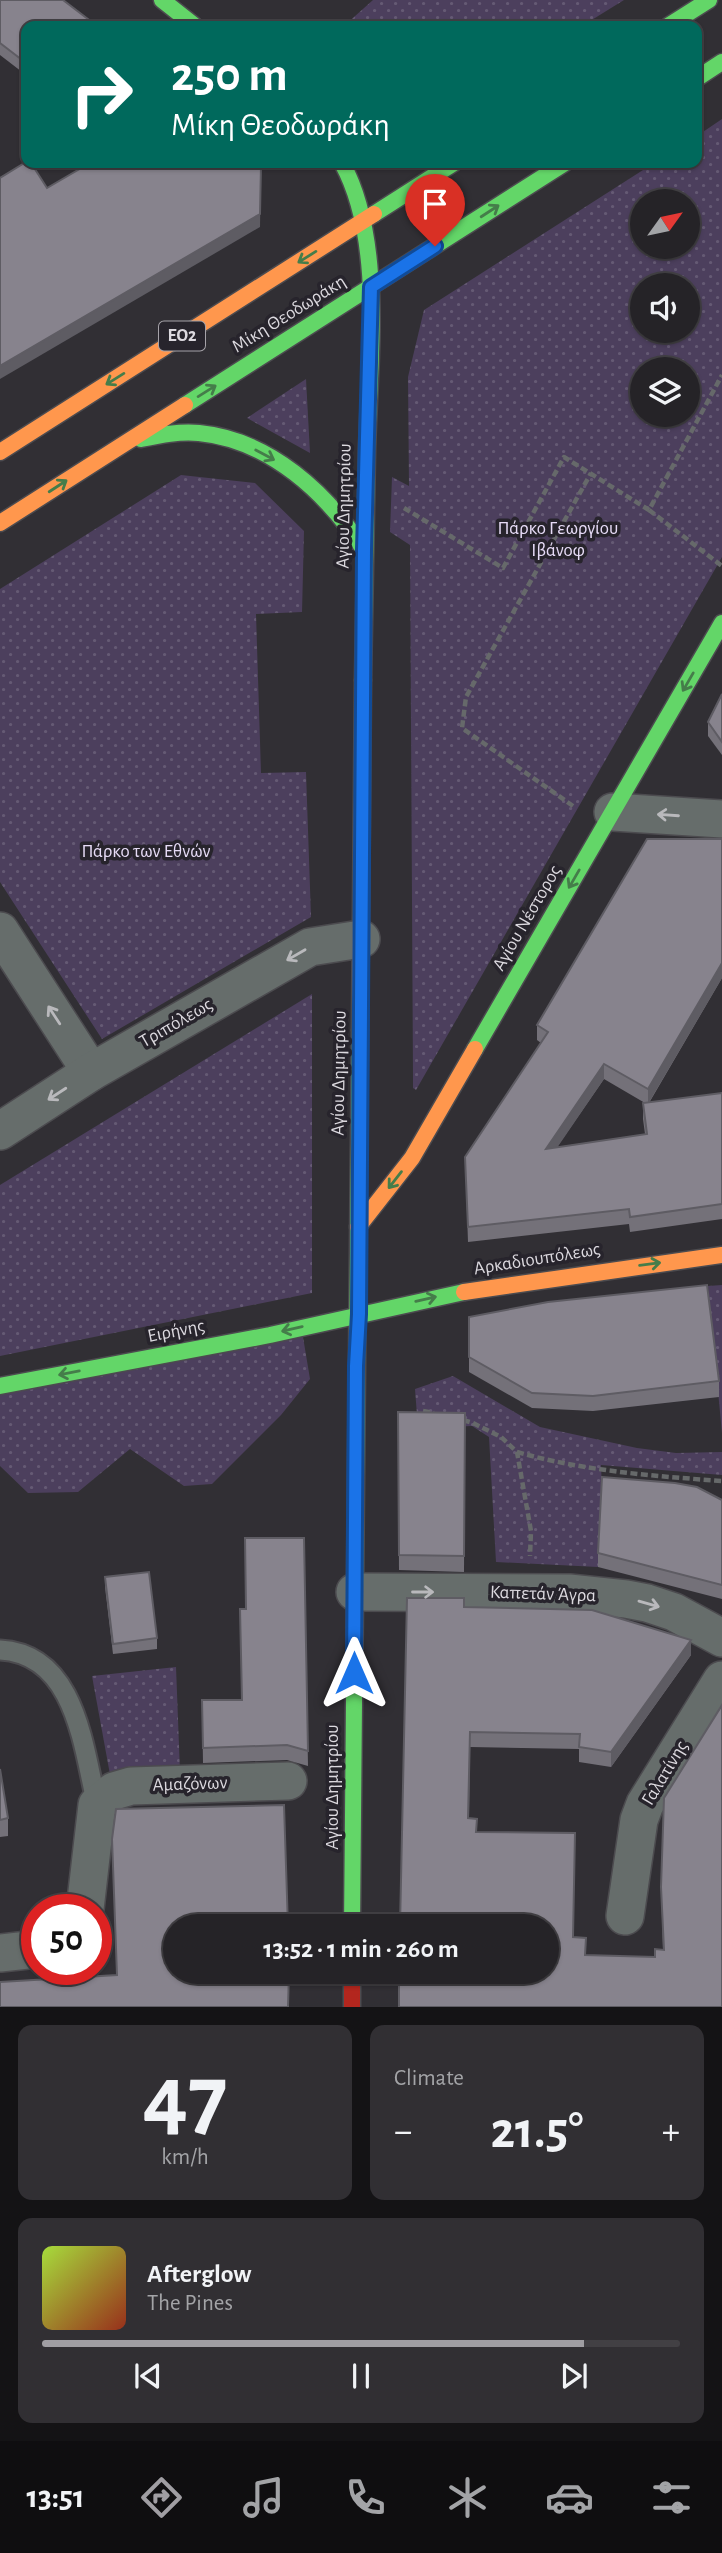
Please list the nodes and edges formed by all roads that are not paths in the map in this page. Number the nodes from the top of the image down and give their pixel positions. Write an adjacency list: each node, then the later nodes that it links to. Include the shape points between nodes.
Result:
1 (162, 0): 3 (main road)
2 (709, 0): 4 (main road)
3 (189, 21)
4 (676, 21)
5 (722, 62): 6 (main road)
6 (702, 75)
7 (345, 168): 10 (main road, Αγίου Δημητρίου)
8 (446, 168): 10 (main road, Μίκη Θεοδωράκη / ΕΟ2)
9 (557, 168): 11 (main road, Μίκη Θεοδωράκη, one-way to 9)
10 (365, 220): 11 (main road, Αγίου Δημητρίου); 13 (main road, Μίκη Θεοδωράκη / ΕΟ2, one-way to 13)
11 (371, 287): 12 (main road, Μίκη Θεοδωράκη, one-way to 11); 15 (main road, Αγίου Δημητρίου)
12 (129, 441): 14 (main road, Μίκη Θεοδωράκη, one-way to 12); 15 (main road, one-way to 15, via 200,433 256,450 320,496)
13 (0, 452)
14 (0, 523)
15 (364, 550): 20 (main road, Αγίου Δημητρίου)
16 (722, 623): 18 (main road, Αγίου Νέστορος, one-way to 18)
17 (722, 819): 18 (street, one-way to 18)
18 (608, 820): 22 (main road, Αγίου Νέστορος, one-way to 22)
19 (0, 931): 21 (street, one-way to 19)
20 (361, 939): 21 (street, Τριπόλεως, one-way to 21, via 310,947); 25 (main road, Αγίου Δημητρίου)
21 (91, 1072): 23 (street, Τριπόλεως, one-way to 23)
22 (450, 1093): 24 (lane, via 454,1119 438,1149)
23 (0, 1131)
24 (412, 1158): 25 (main road, one-way to 25)
25 (358, 1227): 27 (main road, Αγίου Δημητρίου)
26 (722, 1255): 27 (main road, Αρκαδιουπόλεως, one-way to 26, via 575,1273)
27 (359, 1314): 28 (main road, Ειρήνης, one-way to 28); 29 (main road, Αγίου Δημητρίου)
28 (0, 1386)
29 (355, 1592): 30 (street, Καπετάν Άγρα, one-way to 30, via 569,1593 647,1603); 36 (main road, Αγίου Δημητρίου)
30 (722, 1638)
31 (0, 1650): 34 (lane, via 39,1660 57,1679 76,1715)
32 (722, 1680): 37 (street, Γαλατίνης, via 645,1804)
33 (288, 1781): 34 (street, Αμαζόνων, via 131,1786 114,1791)
34 (97, 1805): 35 (street)
35 (87, 1894)
36 (352, 1914)
37 (625, 1916)
38 (21, 1951): 39 (street)
39 (0, 1953)
40 (352, 1984): 41 (main road)
41 (352, 2007)

